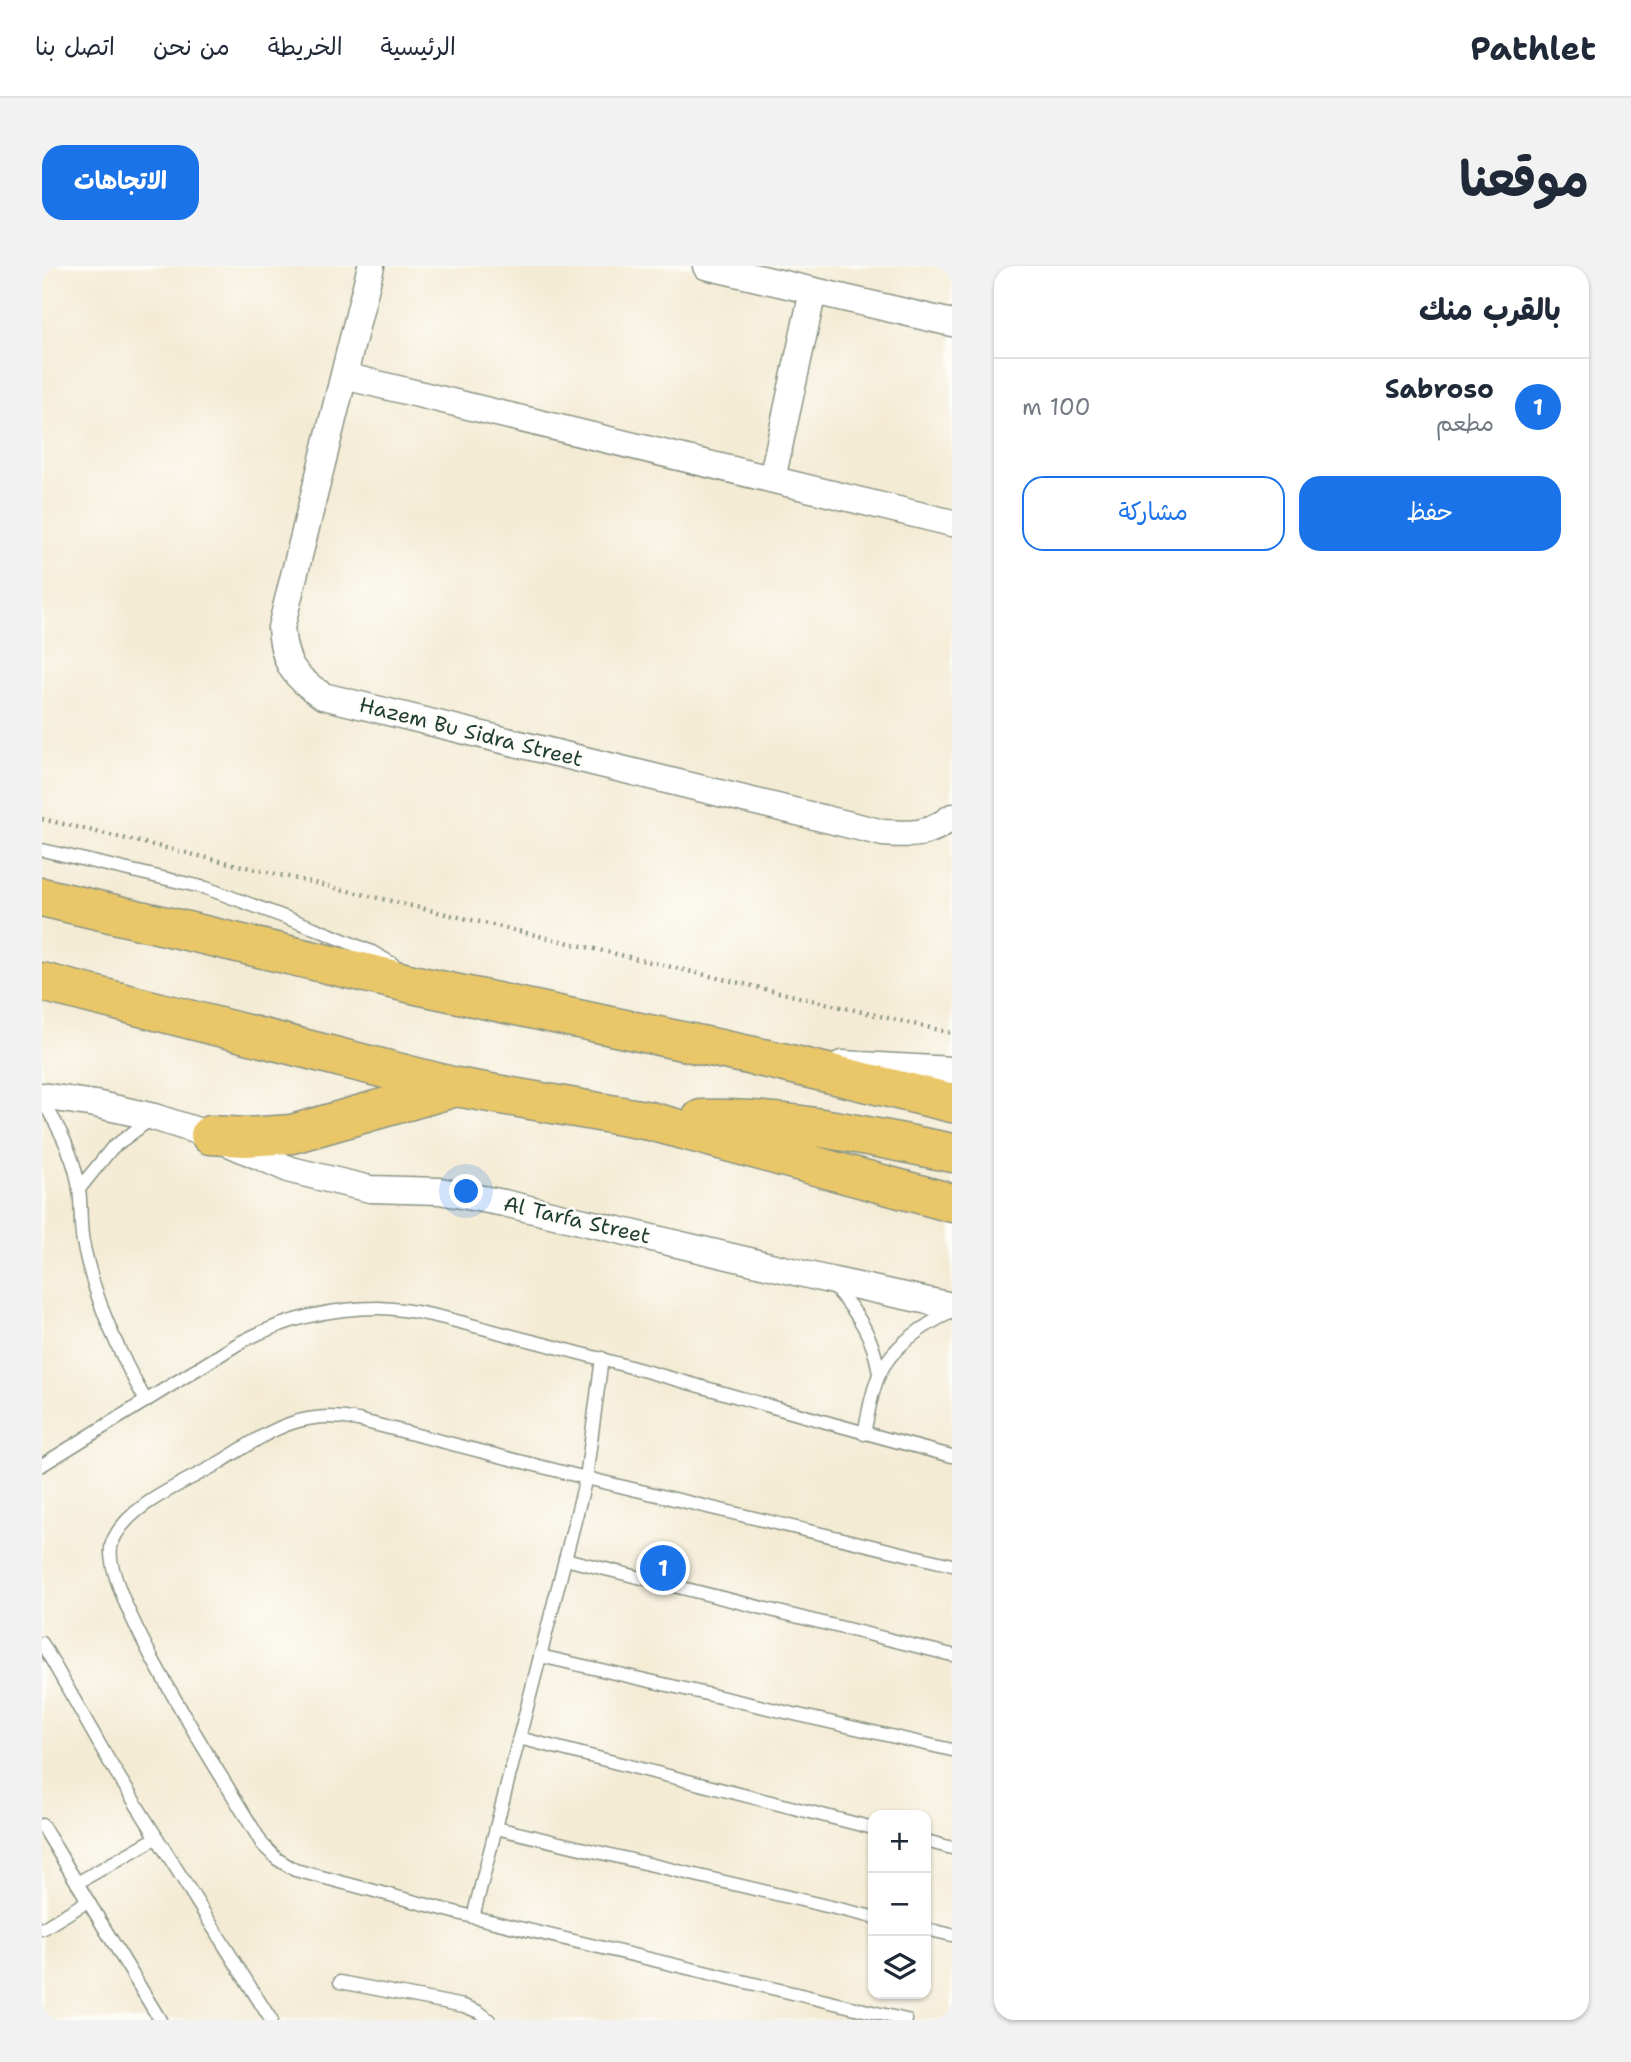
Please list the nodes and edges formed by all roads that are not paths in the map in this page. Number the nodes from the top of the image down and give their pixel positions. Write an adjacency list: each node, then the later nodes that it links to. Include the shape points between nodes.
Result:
1 (371, 266): 6 (street, Hazem Bu Sidra Street)
2 (706, 266): 3 (street)
3 (751, 271): 4 (street)
4 (813, 291): 5 (street); 7 (street)
5 (952, 323)
6 (344, 376): 7 (street); 9 (street, Hazem Bu Sidra Street, via 281,628 291,669 304,684 323,696 883,833 927,832)
7 (772, 480): 8 (street)
8 (952, 523)
9 (952, 817)
10 (42, 850): 13 (lane, via 206,888 372,952)
11 (42, 897): 13 (main road)
12 (42, 982): 16 (main road)
13 (421, 986): 14 (main road)
14 (777, 1061): 15 (street); 18 (main road)
15 (952, 1070)
16 (456, 1087): 20 (main road); 21 (main road, via 292,1134)
17 (42, 1098): 19 (street, Al Tarfa Street); 23 (lane, via 68,1149)
18 (952, 1103)
19 (154, 1117): 21 (street, Al Tarfa Street); 23 (lane, via 112,1148)
20 (650, 1121): 22 (main road, via 708,1119 829,1128); 24 (main road)
21 (210, 1135): 25 (street, Al Tarfa Street, via 290,1170 370,1189 440,1191 504,1203)
22 (952, 1153)
23 (79, 1189): 30 (lane, via 83,1244 94,1289 110,1334)
24 (952, 1203)
25 (825, 1279): 26 (street, Al Tarfa Street); 29 (lane, via 867,1330)
26 (952, 1306)
27 (952, 1312): 29 (lane, via 914,1334)
28 (602, 1358): 30 (lane, via 411,1311 352,1308 267,1328); 31 (lane); 34 (lane)
29 (879, 1374): 31 (lane)
30 (146, 1401): 33 (lane)
31 (864, 1434): 32 (lane)
32 (952, 1456)
33 (42, 1465)
34 (586, 1478): 35 (lane); 36 (lane); 51 (lane, via 358,1420 322,1416 287,1424 141,1508 111,1544 114,1574 146,1648 262,1844 277,1859 315,1877)
35 (565, 1559): 38 (lane); 39 (lane)
36 (952, 1565)
37 (42, 1643): 45 (lane)
38 (952, 1655)
39 (540, 1656): 40 (lane); 41 (lane)
40 (519, 1738): 43 (lane); 44 (lane)
41 (952, 1750)
42 (42, 1825): 48 (lane)
43 (868, 1827)
44 (496, 1828): 50 (lane); 51 (lane)
45 (156, 1838): 48 (lane); 57 (lane)
46 (931, 1842): 47 (lane)
47 (952, 1848)
48 (78, 1883): 49 (lane)
49 (88, 1901): 52 (lane); 56 (lane)
50 (868, 1916)
51 (473, 1917): 59 (lane)
52 (42, 1929)
53 (931, 1930): 54 (lane)
54 (952, 1935)
55 (340, 1982): 58 (lane, via 464,2006)
56 (160, 2020)
57 (271, 2020)
58 (489, 2020)
59 (906, 2020)

